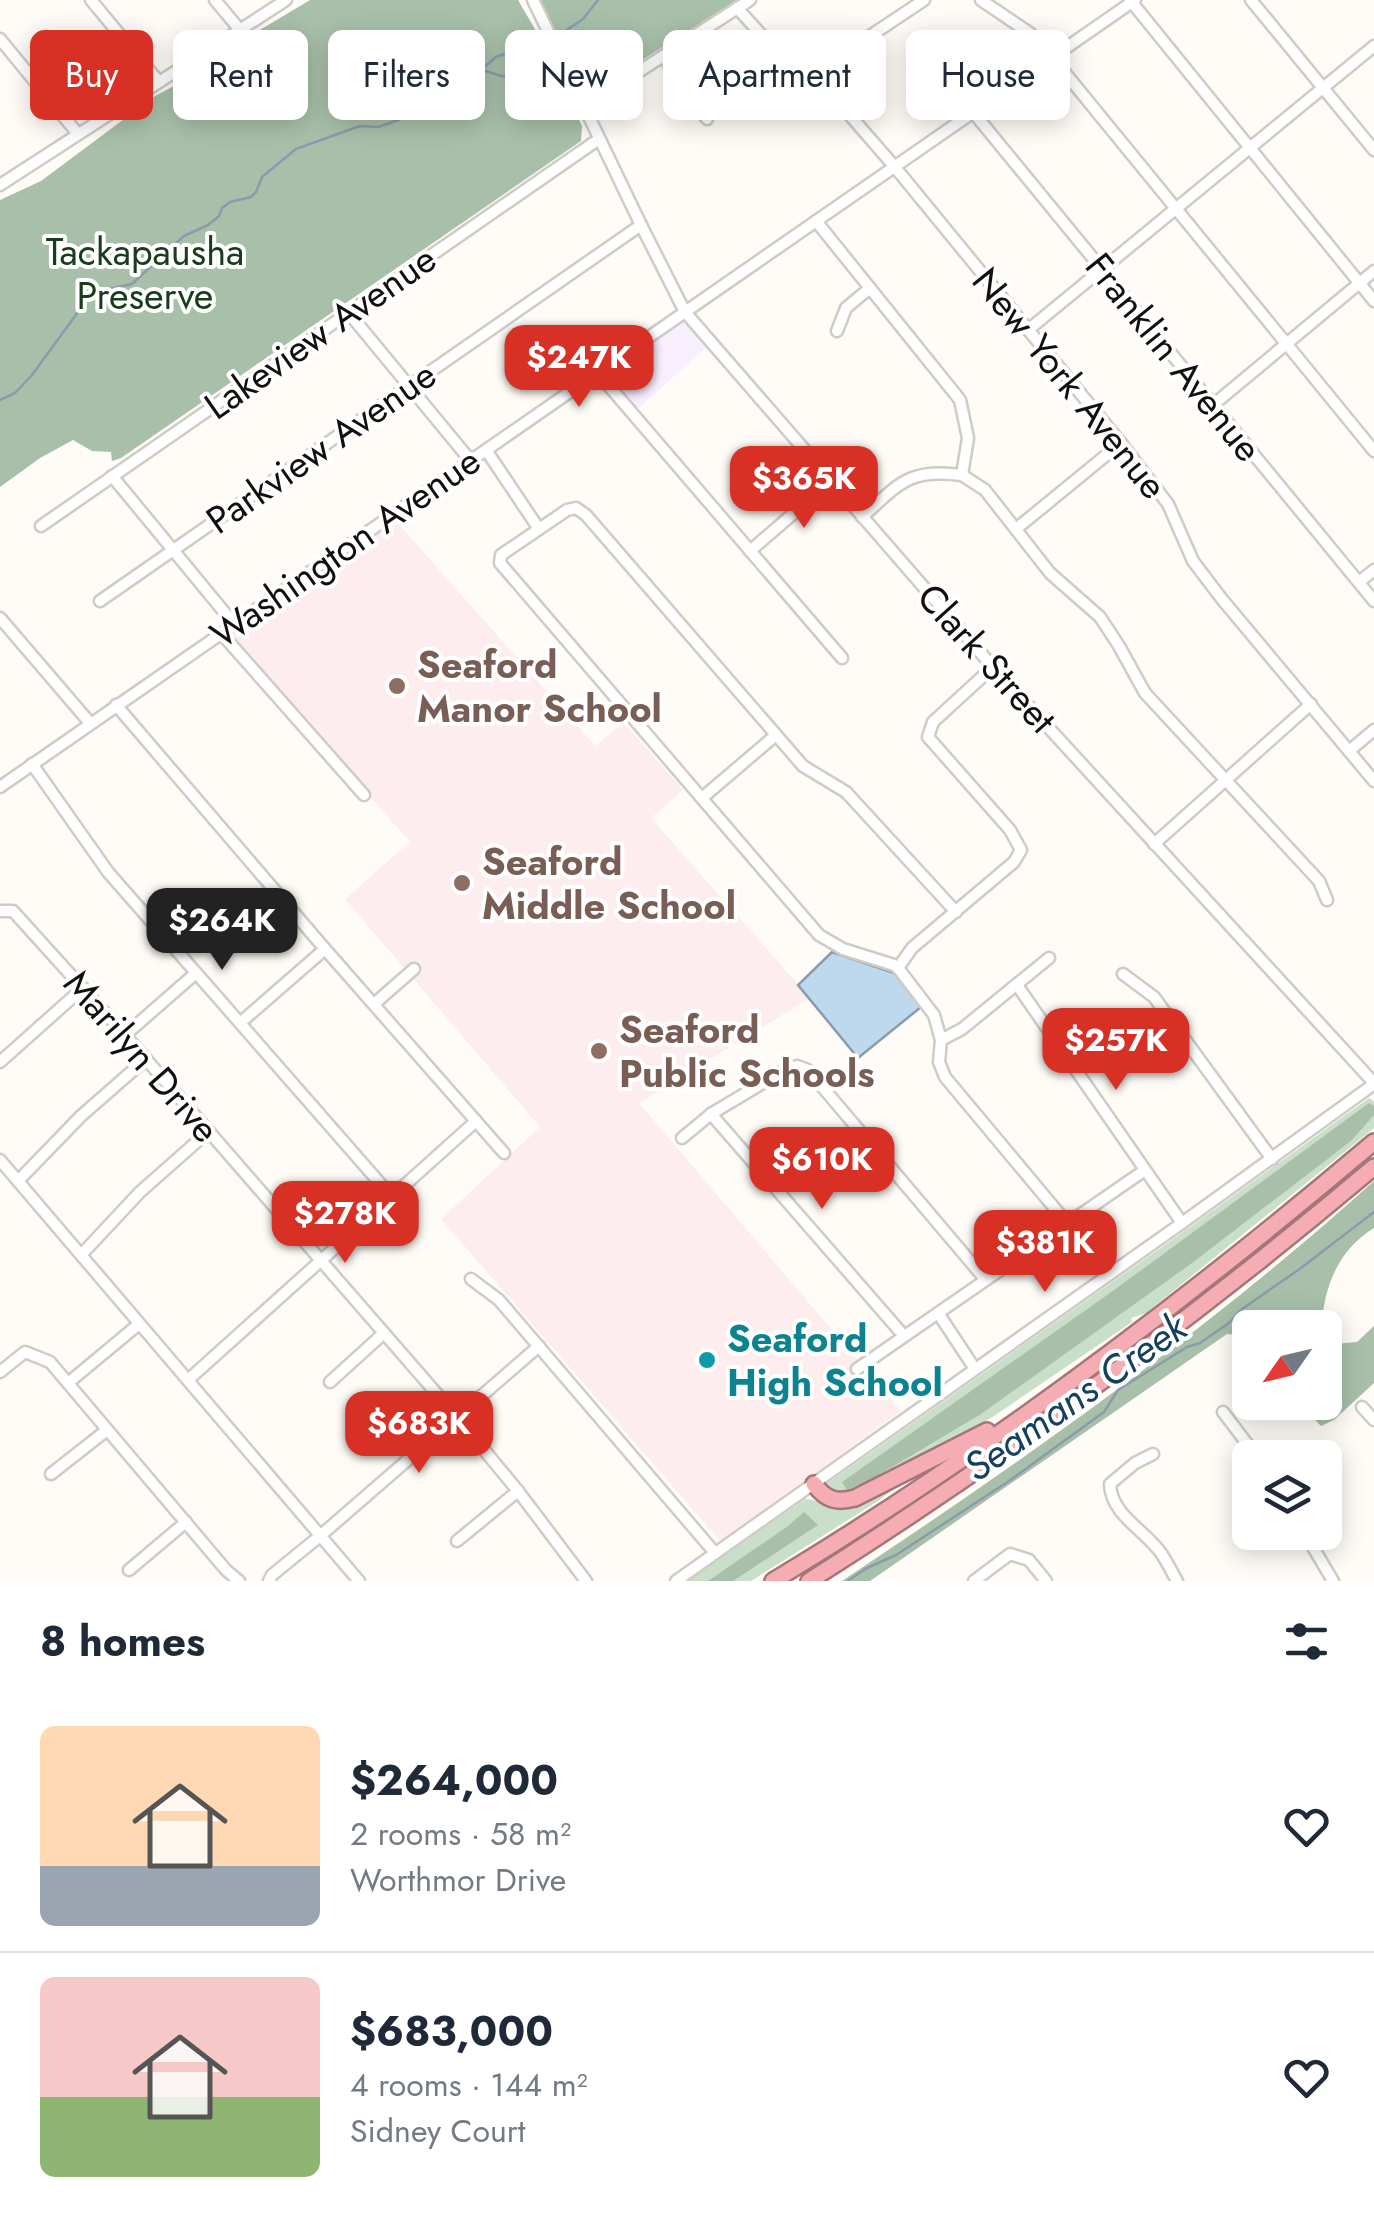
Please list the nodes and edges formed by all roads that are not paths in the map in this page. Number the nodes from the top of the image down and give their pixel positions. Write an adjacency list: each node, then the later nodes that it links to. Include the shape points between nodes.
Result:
1 (92, 0): 24 (street)
2 (215, 0): 11 (street)
3 (286, 0): 11 (street)
4 (533, 0): 12 (street, Clark Street)
5 (750, 0): 10 (street)
6 (924, 0): 15 (street)
7 (982, 0): 16 (street)
8 (1251, 0): 25 (street)
9 (1132, 1): 18 (street, Washington Avenue); 32 (street)
10 (737, 8): 13 (street); 14 (street, New York Avenue)
11 (240, 30)
12 (548, 30)
13 (703, 30)
14 (757, 30)
15 (879, 30)
16 (1025, 30)
17 (0, 38): 30 (street)
18 (1070, 44)
19 (1374, 46): 25 (street)
20 (663, 56): 21 (street)
21 (643, 69)
22 (173, 73): 24 (street)
23 (1070, 79): 36 (street)
24 (159, 82): 30 (street)
25 (1323, 88): 32 (street); 33 (street)
26 (590, 120): 31 (street, Clark Street)
27 (853, 120): 34 (street, New York Avenue)
28 (961, 120): 34 (street, Washington Avenue)
29 (980, 120): 39 (street, Franklin Avenue)
30 (78, 134): 35 (street)
31 (599, 139): 38 (street, Clark Street); 44 (street, Lakeview Avenue)
32 (1250, 148): 36 (street); 41 (street)
33 (1374, 150)
34 (894, 166): 37 (street, Washington Avenue); 46 (street, New York Avenue)
35 (0, 185)
36 (1176, 208): 39 (street); 48 (street)
37 (816, 221): 42 (street); 45 (street, Washington Avenue)
38 (641, 225): 45 (street, Clark Street); 50 (street, Parkview Avenue)
39 (1102, 269): 46 (street); 51 (street, Franklin Avenue)
40 (1374, 271): 41 (street)
41 (1360, 283): 43 (street); 48 (street)
42 (870, 288): 47 (street, via 846,308); 57 (street, via 960,400 968,438)
43 (1374, 300)
44 (348, 312): 50 (street); 56 (street, Lakeview Avenue)
45 (685, 312): 49 (street, Washington Avenue); 58 (street, Clark Street)
46 (1028, 330): 52 (street, New York Avenue)
47 (837, 331)
48 (1286, 344): 51 (street); 54 (street)
49 (597, 372): 53 (street, Washington Avenue); 64 (street)
50 (409, 386): 55 (street); 63 (street, Parkview Avenue)
51 (1214, 405): 66 (street, Franklin Avenue)
52 (1121, 443): 62 (street); 74 (street, New York Avenue, via 1168,504 1194,561)
53 (486, 450): 55 (street, Washington Avenue); 61 (street)
54 (1374, 451)
55 (470, 460): 70 (street, Washington Avenue)
56 (112, 476): 60 (street, Lakeview Avenue); 63 (street)
57 (962, 476): 59 (street, via 920,474); 62 (street, via 985,490)
58 (831, 481): 59 (street, Clark Street); 64 (street)
59 (862, 518): 73 (street, Clark Street)
60 (41, 526)
61 (539, 528): 78 (street, via 576,508 586,515); 85 (street, via 500,556 500,563)
62 (1016, 528): 81 (street, via 1050,573 1100,617 1146,692)
63 (173, 550): 67 (street, Parkview Avenue); 70 (street)
64 (750, 550): 72 (street)
65 (1374, 570): 66 (street)
66 (1358, 582): 68 (street, Franklin Avenue)
67 (100, 601)
68 (1374, 601)
69 (0, 618): 76 (street)
70 (234, 624): 71 (street, Washington Avenue)
71 (221, 633): 75 (street, Washington Avenue); 84 (street)
72 (842, 658)
73 (993, 668): 86 (street, Clark Street); 89 (street, via 933,722 928,736 1020,850)
74 (1311, 704): 79 (street, New York Avenue); 81 (street)
75 (116, 706): 76 (street, Washington Avenue); 90 (street)
76 (90, 723): 80 (street, Washington Avenue)
77 (1374, 730): 79 (street)
78 (776, 735): 85 (street); 89 (street, via 803,766 846,792)
79 (1349, 751): 82 (street, New York Avenue)
80 (32, 764): 83 (street, Washington Avenue); 94 (street, via 108,872)
81 (1225, 779): 86 (street); 87 (street, via 1319,881)
82 (1374, 781)
83 (0, 786)
84 (364, 795)
85 (702, 798): 92 (street, via 819,935)
86 (1154, 844): 104 (street, Clark Street)
87 (1327, 900)
88 (0, 910): 97 (street, Marilyn Drive, via 13,911)
89 (956, 912): 92 (street)
90 (325, 949): 98 (street); 99 (street)
91 (1049, 958): 96 (street)
92 (898, 968): 101 (street, via 934,1015)
93 (414, 969): 98 (street)
94 (196, 973): 99 (street); 100 (street)
95 (1123, 974): 111 (street, via 1154,997)
96 (1017, 985): 101 (street); 114 (street)
97 (83, 988): 100 (street, Marilyn Drive); 103 (street)
98 (374, 1004): 106 (street)
99 (240, 1024): 116 (street)
100 (125, 1035): 102 (street, Marilyn Drive)
101 (941, 1040): 118 (street, via 945,1077)
102 (146, 1059): 107 (street, Marilyn Drive); 115 (street)
103 (0, 1062)
104 (1374, 1083): 111 (street)
105 (711, 1114): 108 (street); 122 (street, via 786,1069 808,1070); 126 (street)
106 (476, 1122): 110 (street); 116 (street)
107 (208, 1131): 119 (street); 120 (street, Marilyn Drive)
108 (682, 1138)
109 (1374, 1142): 134 (highway, via 1201,1284)
110 (504, 1153)
111 (1272, 1159): 117 (street)
112 (0, 1160): 115 (street)
113 (1374, 1167): 157 (highway, via 1104,1380)
114 (1145, 1170): 117 (street); 118 (street)
115 (18, 1181): 119 (street)
116 (392, 1197): 120 (street)
117 (1182, 1223): 129 (street)
118 (1067, 1224): 122 (street)
119 (82, 1254): 124 (street)
120 (321, 1261): 125 (street, Marilyn Drive); 131 (street)
121 (471, 1279): 127 (street, via 500,1300)
122 (985, 1280): 123 (street)
123 (938, 1313): 126 (street); 129 (street)
124 (139, 1324): 131 (street); 133 (street)
125 (384, 1333): 132 (street); 137 (street, Marilyn Drive)
126 (904, 1336): 128 (street)
127 (539, 1346): 137 (street); 149 (street)
128 (857, 1369)
129 (975, 1369): 143 (street)
130 (0, 1372): 133 (street, via 24,1352 50,1362)
131 (188, 1380): 146 (street)
132 (330, 1382)
133 (68, 1383): 139 (street)
134 (1039, 1404): 143 (highway, via 855,1498 829,1500); 156 (highway)
135 (1362, 1408): 138 (street)
136 (1223, 1412): 140 (street)
137 (457, 1417): 144 (street, Marilyn Drive); 146 (street)
138 (1374, 1420)
139 (108, 1430): 142 (street); 145 (street)
140 (1244, 1440)
141 (1153, 1454): 160 (street, via 1110,1484 1110,1496 1160,1551)
142 (52, 1474)
143 (814, 1484): 149 (street)
144 (518, 1491): 147 (street); 154 (street, Marilyn Drive)
145 (186, 1522): 150 (street); 151 (street)
146 (320, 1536): 152 (street); 153 (street)
147 (457, 1541)
148 (1315, 1550): 161 (street)
149 (716, 1553): 155 (street)
150 (129, 1570)
151 (238, 1581)
152 (269, 1581)
153 (359, 1581)
154 (586, 1581)
155 (676, 1581)
156 (773, 1581)
157 (809, 1581)
158 (974, 1581): 159 (street, via 1010,1554 1029,1560)
159 (1046, 1581)
160 (1177, 1581)
161 (1333, 1581)

